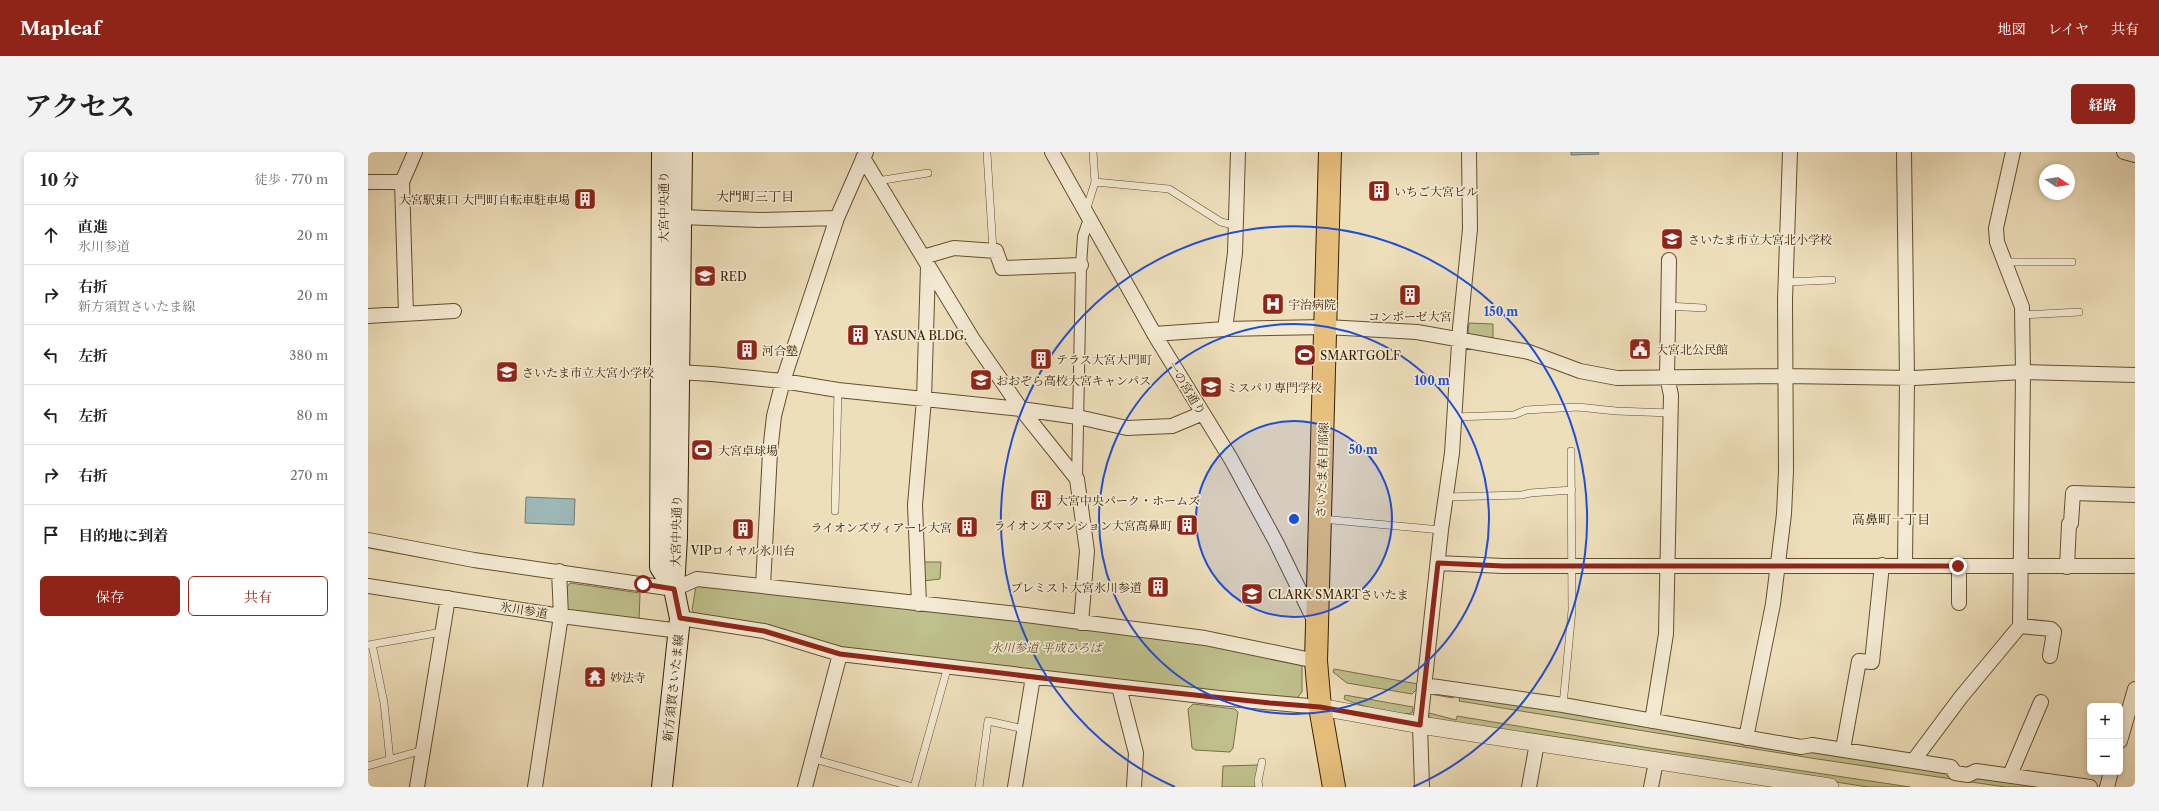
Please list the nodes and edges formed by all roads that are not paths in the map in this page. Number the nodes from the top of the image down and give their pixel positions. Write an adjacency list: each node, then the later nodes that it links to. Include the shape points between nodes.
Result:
1 (415, 152): 19 (street)
2 (662, 152): 80 (main road, 大宮中央通り, via 660,567)
3 (682, 152): 22 (main road, 大宮中央通り)
4 (1052, 152): 21 (street, 一の宮通り)
5 (1093, 152): 20 (lane)
6 (1238, 152): 24 (street)
7 (1330, 152): 40 (main road, さいたま春日部線)
8 (1469, 152): 43 (street, via 1470,230)
9 (1790, 152): 32 (street)
10 (1904, 152): 49 (street)
11 (2013, 152): 28 (street, via 1996,228 1997,242)
12 (2124, 152): 15 (street)
13 (987, 153): 25 (lane)
14 (865, 155): 17 (street); 23 (street)
15 (2135, 155)
16 (928, 173): 17 (lane)
17 (877, 181): 27 (street)
18 (368, 182): 19 (street)
19 (402, 182): 37 (street)
20 (1094, 182): 21 (lane); 24 (lane, via 1169,189 1222,222)
21 (1088, 215): 30 (street, via 1082,236); 42 (street, 一の宮通り)
22 (681, 217): 23 (street, via 759,220); 44 (main road, 大宮中央通り)
23 (837, 218): 50 (street)
24 (1237, 226): 41 (street)
25 (993, 251): 27 (street, via 954,248); 30 (street, via 996,251 1002,268)
26 (1669, 260): 33 (street)
27 (926, 262): 52 (street); 53 (street, via 972,338)
28 (2005, 262): 29 (lane); 38 (street, via 2022,307)
29 (2072, 262)
30 (1081, 265): 56 (street)
31 (1832, 280): 32 (lane)
32 (1786, 282): 47 (street)
33 (1668, 306): 34 (lane); 48 (street)
34 (1703, 308)
35 (454, 311): 37 (street)
36 (2079, 312): 38 (lane)
37 (406, 314): 39 (street)
38 (2022, 315): 45 (street)
39 (368, 316)
40 (1326, 327): 41 (street); 43 (street, via 1387,329); 64 (main road, さいたま春日部線)
41 (1225, 329): 42 (street)
42 (1154, 334): 54 (street, 一の宮通り)
43 (1459, 339): 48 (street, via 1529,352 1563,366 1599,375 1617,378); 57 (street)
44 (677, 372): 50 (street); 80 (main road, 大宮中央通り, via 677,537)
45 (2023, 372): 46 (street); 49 (street); 75 (street)
46 (2135, 375)
47 (1785, 376): 48 (street); 49 (street); 74 (street, via 1786,471)
48 (1667, 377): 55 (street)
49 (1907, 378): 68 (street)
50 (783, 381): 51 (street); 79 (street, via 774,416 770,452)
51 (838, 390): 52 (street); 63 (lane)
52 (924, 399): 53 (street); 83 (street, via 915,505)
53 (1021, 409): 56 (street); 59 (street)
54 (1203, 413): 56 (street, via 1172,426 1127,428); 87 (street, 一の宮通り, via 1276,542)
55 (1671, 413): 57 (lane, via 1578,407 1526,410 1514,415); 70 (street)
56 (1078, 417): 59 (street)
57 (1454, 417): 62 (street)
58 (1571, 451): 60 (lane)
59 (1077, 479): 85 (street, via 1087,551)
60 (1572, 490): 62 (lane, via 1522,495); 69 (lane)
61 (2135, 495): 76 (street, via 2074,493 2069,524)
62 (1446, 496): 65 (street)
63 (835, 511)
64 (1320, 519): 65 (lane); 87 (main road, さいたま春日部線)
65 (1441, 530): 67 (street)
66 (368, 540): 77 (street, via 474,560)
67 (1438, 563): 69 (street, via 1469,566); 96 (street)
68 (1905, 565): 71 (street); 72 (street)
69 (1571, 566): 70 (street); 100 (lane, via 1572,610)
70 (1668, 566): 74 (street); 102 (street, via 1666,634)
71 (1882, 566): 74 (street); 108 (street, via 1872,662 1859,661)
72 (1958, 566): 75 (street); 82 (street)
73 (2135, 566): 76 (street)
74 (1778, 567): 105 (street)
75 (2021, 567): 76 (street); 88 (street)
76 (2067, 567)
77 (559, 571): 80 (street); 84 (street)
78 (368, 586): 81 (street, 氷川参道)
79 (763, 586): 80 (street, via 697,579); 83 (street)
80 (674, 589): 86 (main road, 新方須賀さいたま線)
81 (448, 598): 84 (street, 氷川参道); 89 (street)
82 (1959, 603)
83 (918, 604): 85 (street)
84 (561, 616): 86 (street, 氷川参道); 119 (street)
85 (1081, 623): 93 (street, via 1205,638)
86 (680, 625): 91 (street, 氷川参道, via 764,631); 120 (main road, 新方須賀さいたま線)
87 (1316, 626): 93 (main road, さいたま春日部線)
88 (2020, 626): 92 (street, via 2051,629 2054,632); 112 (street, via 1961,697)
89 (442, 632): 90 (lane); 109 (street)
90 (370, 644): 110 (lane, via 384,703)
91 (840, 654): 94 (street, 氷川参道); 111 (street)
92 (2050, 656)
93 (1316, 661): 101 (main road, さいたま春日部線)
94 (948, 666): 95 (street, 氷川参道); 122 (lane)
95 (1033, 677): 97 (street, 氷川参道); 104 (street)
96 (1424, 685): 100 (street); 103 (street)
97 (1119, 687): 101 (street, 氷川参道); 125 (street, via 1136,753)
98 (2135, 688): 106 (street)
99 (2041, 702): 116 (street)
100 (1562, 705): 102 (street)
101 (1320, 707): 103 (street); 127 (main road, さいたま春日部線)
102 (1652, 721): 105 (street)
103 (1420, 725): 107 (street); 128 (street)
104 (1024, 729): 123 (lane, via 988,721); 124 (street)
105 (1746, 738): 108 (street, via 1801,747 1812,745)
106 (2121, 739)
107 (1537, 743): 114 (street); 129 (street)
108 (1843, 749): 112 (street)
109 (423, 750): 110 (lane); 118 (street)
110 (390, 760): 115 (lane)
111 (814, 760): 121 (street); 122 (lane)
112 (1914, 760): 116 (street, via 1951,767 1955,773 1968,775 1976,771)
113 (1262, 762): 126 (lane)
114 (1656, 762): 130 (street); 131 (street)
115 (368, 766)
116 (2010, 775): 132 (street)
117 (2110, 775): 133 (street)
118 (417, 787)
119 (534, 787)
120 (662, 787)
121 (805, 787)
122 (913, 787)
123 (979, 787)
124 (1015, 787)
125 (1134, 787)
126 (1259, 787)
127 (1334, 787)
128 (1422, 787)
129 (1529, 787)
130 (1651, 787)
131 (1830, 787)
132 (2090, 787)
133 (2107, 787)

